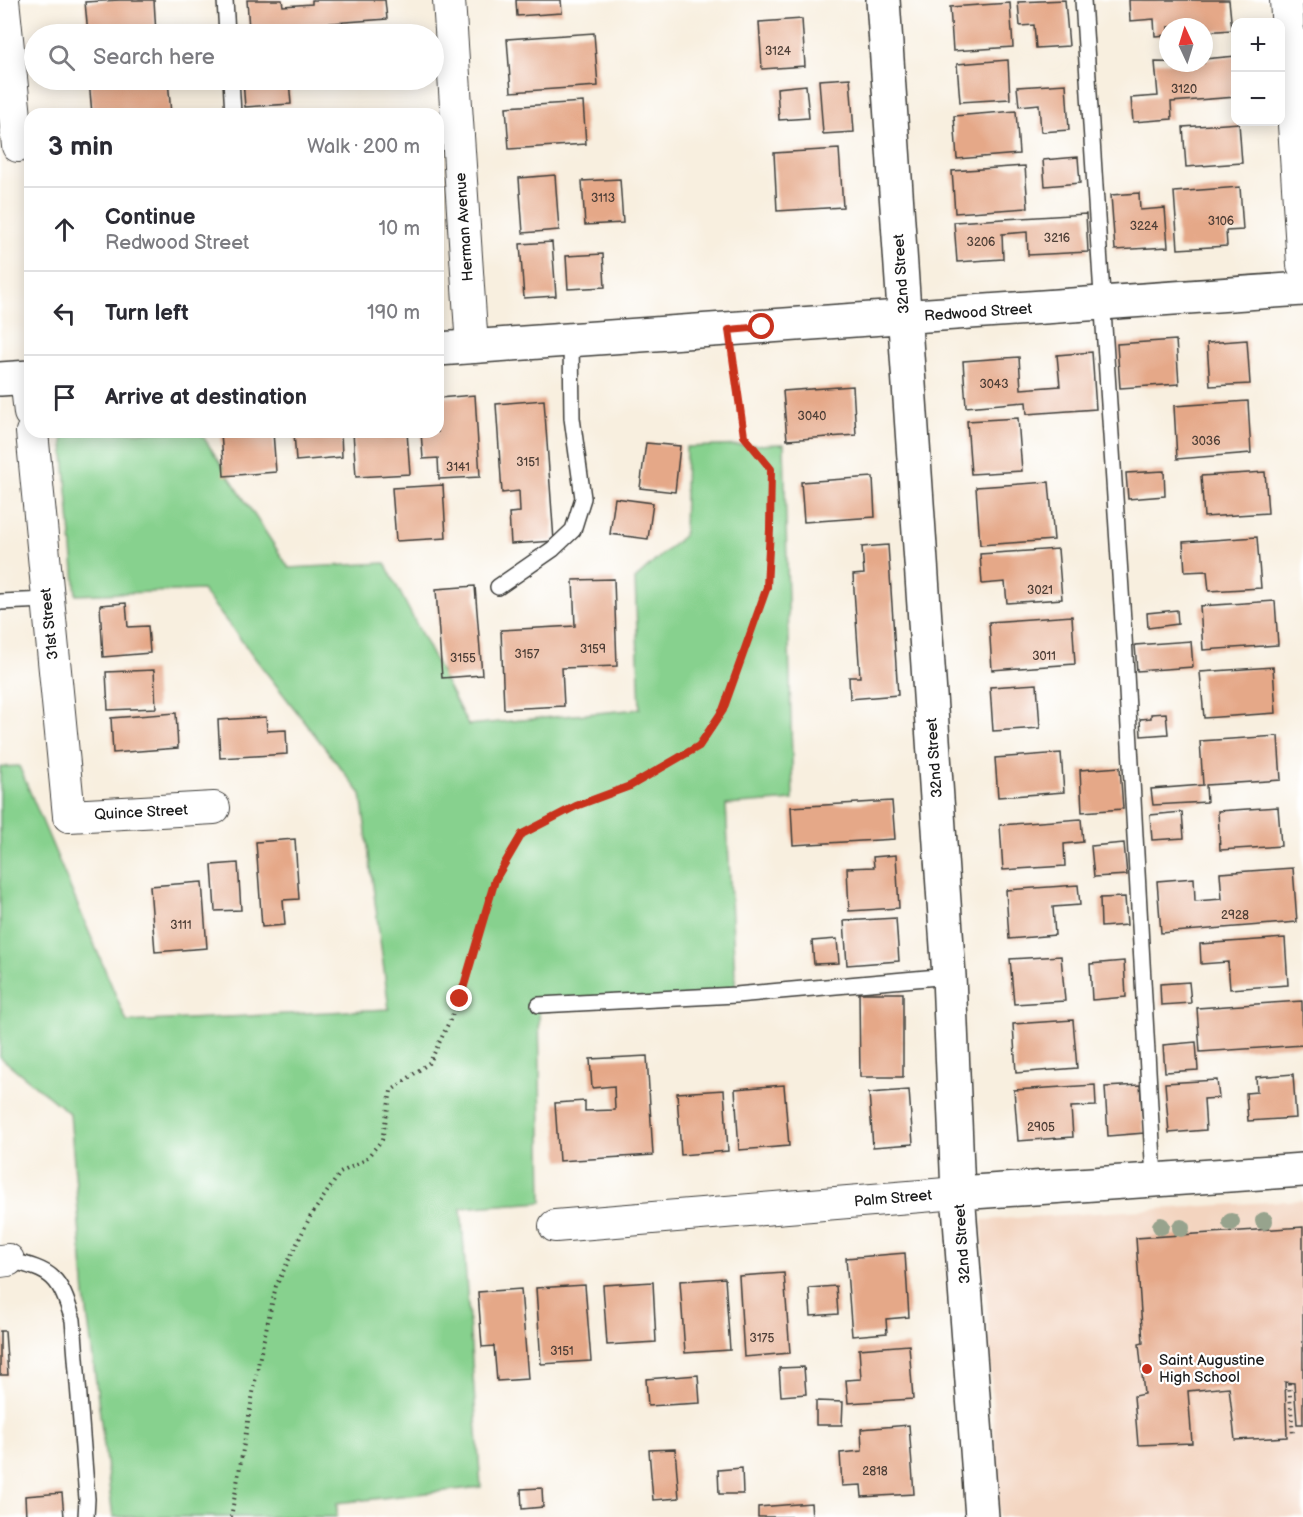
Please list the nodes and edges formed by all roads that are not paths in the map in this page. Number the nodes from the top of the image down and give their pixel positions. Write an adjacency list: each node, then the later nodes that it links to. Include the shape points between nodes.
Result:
1 (3, 0): 10 (street)
2 (225, 0): 7 (lane)
3 (449, 0): 16 (street, Herman Avenue)
4 (883, 0): 14 (street, 32nd Street)
5 (1083, 0): 13 (lane)
6 (1286, 0): 11 (street)
7 (227, 24)
8 (232, 90): 9 (lane)
9 (233, 108)
10 (18, 146)
11 (1303, 265)
12 (1303, 289): 13 (street, Redwood Street)
13 (1104, 303): 14 (street, Redwood Street); 29 (lane)
14 (904, 317): 15 (street, Redwood Street); 26 (street, 32nd Street)
15 (571, 341): 16 (street, Redwood Street); 21 (lane, via 572,418 583,498 573,530 553,549)
16 (472, 347): 17 (street, Redwood Street)
17 (444, 349)
18 (19, 378): 19 (street)
19 (24, 394)
20 (33, 438): 22 (street, 31st Street)
21 (498, 587)
22 (47, 600): 23 (lane); 25 (street, 31st Street)
23 (0, 602)
24 (214, 808): 25 (street, Quince Street)
25 (69, 816)
26 (949, 976): 27 (lane, via 736,995); 30 (street, 32nd Street)
27 (539, 1005)
28 (1303, 1170): 29 (street, Palm Street)
29 (1154, 1179): 30 (street, Palm Street)
30 (958, 1192): 31 (street, Palm Street); 34 (street, 32nd Street)
31 (555, 1226)
32 (4, 1261): 33 (lane, via 33,1266 54,1277 73,1320)
33 (86, 1517)
34 (982, 1517)

